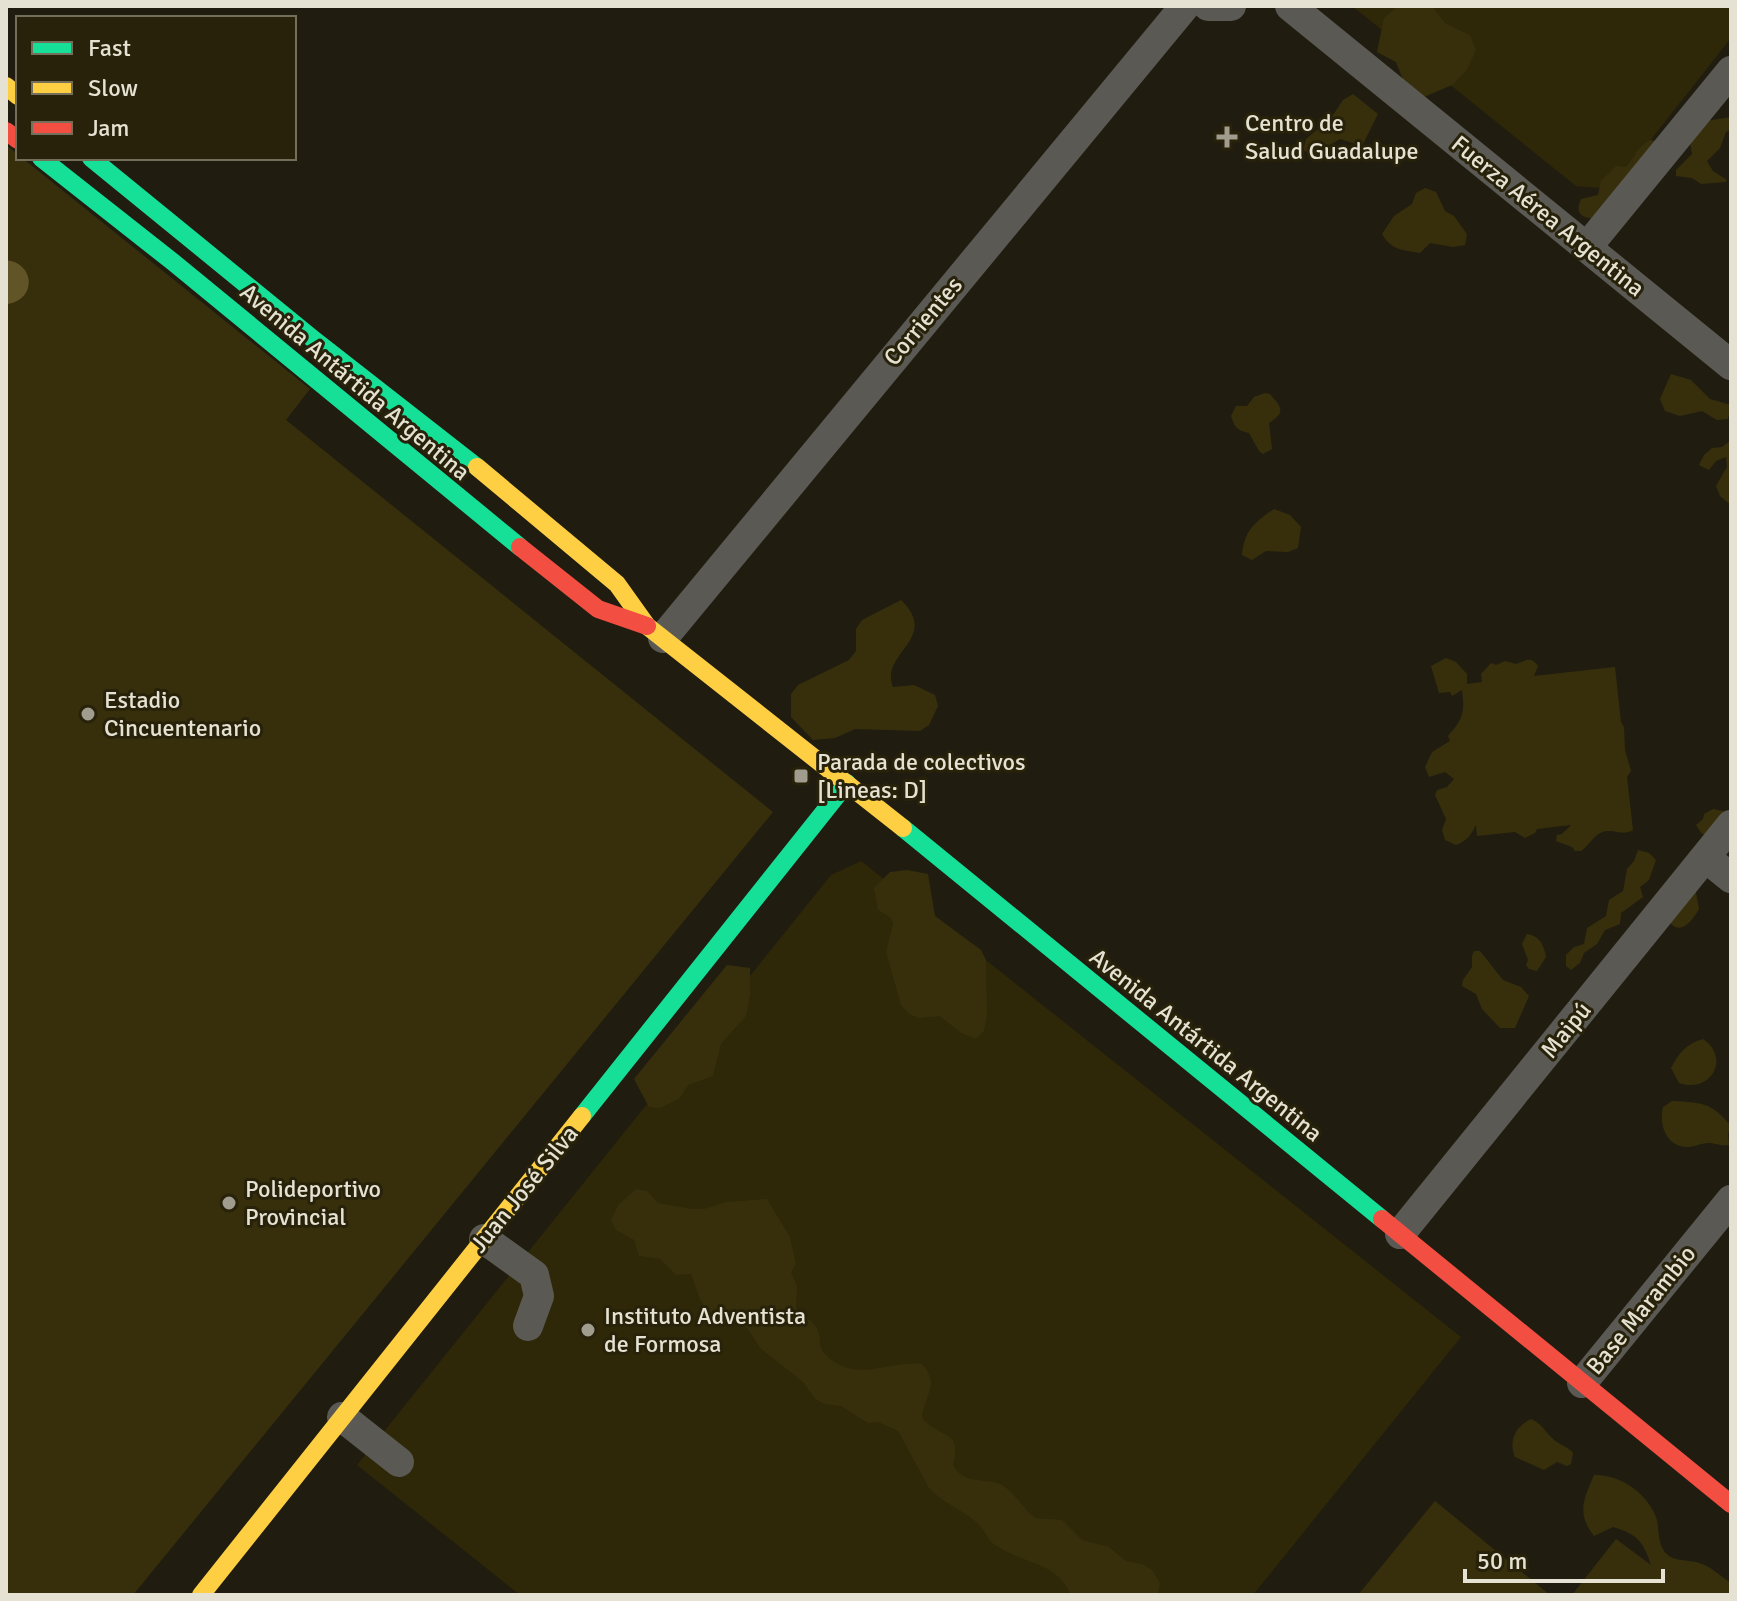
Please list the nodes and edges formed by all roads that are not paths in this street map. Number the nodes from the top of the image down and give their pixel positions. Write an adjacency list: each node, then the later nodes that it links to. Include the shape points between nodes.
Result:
1 (1185, 6): 10 (street, Corrientes)
2 (1208, 6): 3 (street)
3 (1231, 6)
4 (1290, 6): 8 (street, Fuerza Aérea Argentina)
5 (1731, 71): 8 (street)
6 (44, 160): 10 (main road, Avenida Antártida Argentina, via 598,609)
7 (93, 160): 10 (main road, Avenida Antártida Argentina, via 617,584)
8 (1587, 247): 9 (street, Fuerza Aérea Argentina)
9 (1731, 365)
10 (655, 632): 11 (main road, Avenida Antártida Argentina)
11 (847, 783): 16 (main road, Avenida Antártida Argentina); 17 (main road, Juan José Silva)
12 (1731, 825): 13 (street, Maipú)
13 (1705, 857): 14 (street); 16 (street, Maipú)
14 (1731, 878)
15 (1731, 1200): 19 (street, Base Marambio)
16 (1400, 1234): 19 (main road, Avenida Antártida Argentina)
17 (484, 1239): 18 (street, via 534,1275 539,1296); 20 (main road, Juan José Silva)
18 (528, 1326)
19 (1582, 1383): 22 (main road, Avenida Antártida Argentina)
20 (342, 1417): 21 (street); 23 (main road, Juan José Silva)
21 (399, 1462)
22 (1731, 1504)
23 (201, 1595)

